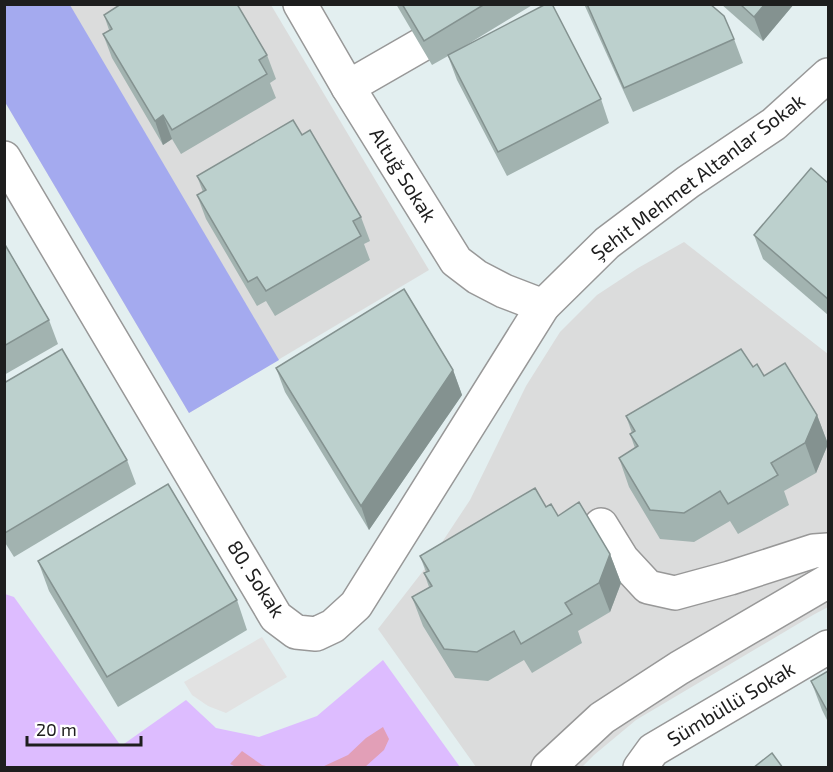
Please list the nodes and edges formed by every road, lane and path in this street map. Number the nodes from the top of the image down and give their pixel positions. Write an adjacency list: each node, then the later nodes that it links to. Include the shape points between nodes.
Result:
1 (300, 4): 4 (street, Altuğ Sokak)
2 (421, 45): 4 (street)
3 (828, 75): 6 (street, Şehit Mehmet Altanlar Sokak, via 774,124 607,243)
4 (348, 87): 6 (street, Altuğ Sokak, via 456,261 504,291)
5 (4, 158): 6 (street, 80. Sokak, via 276,617 296,632 316,634 333,626 356,605)
6 (543, 306)
7 (601, 525): 8 (street, via 622,559 648,587 675,593)
8 (828, 550)
9 (828, 580): 11 (street, via 602,718)
10 (828, 646): 12 (street, Sümbüllü Sokak, via 653,750)
11 (548, 768)
12 (640, 768)

